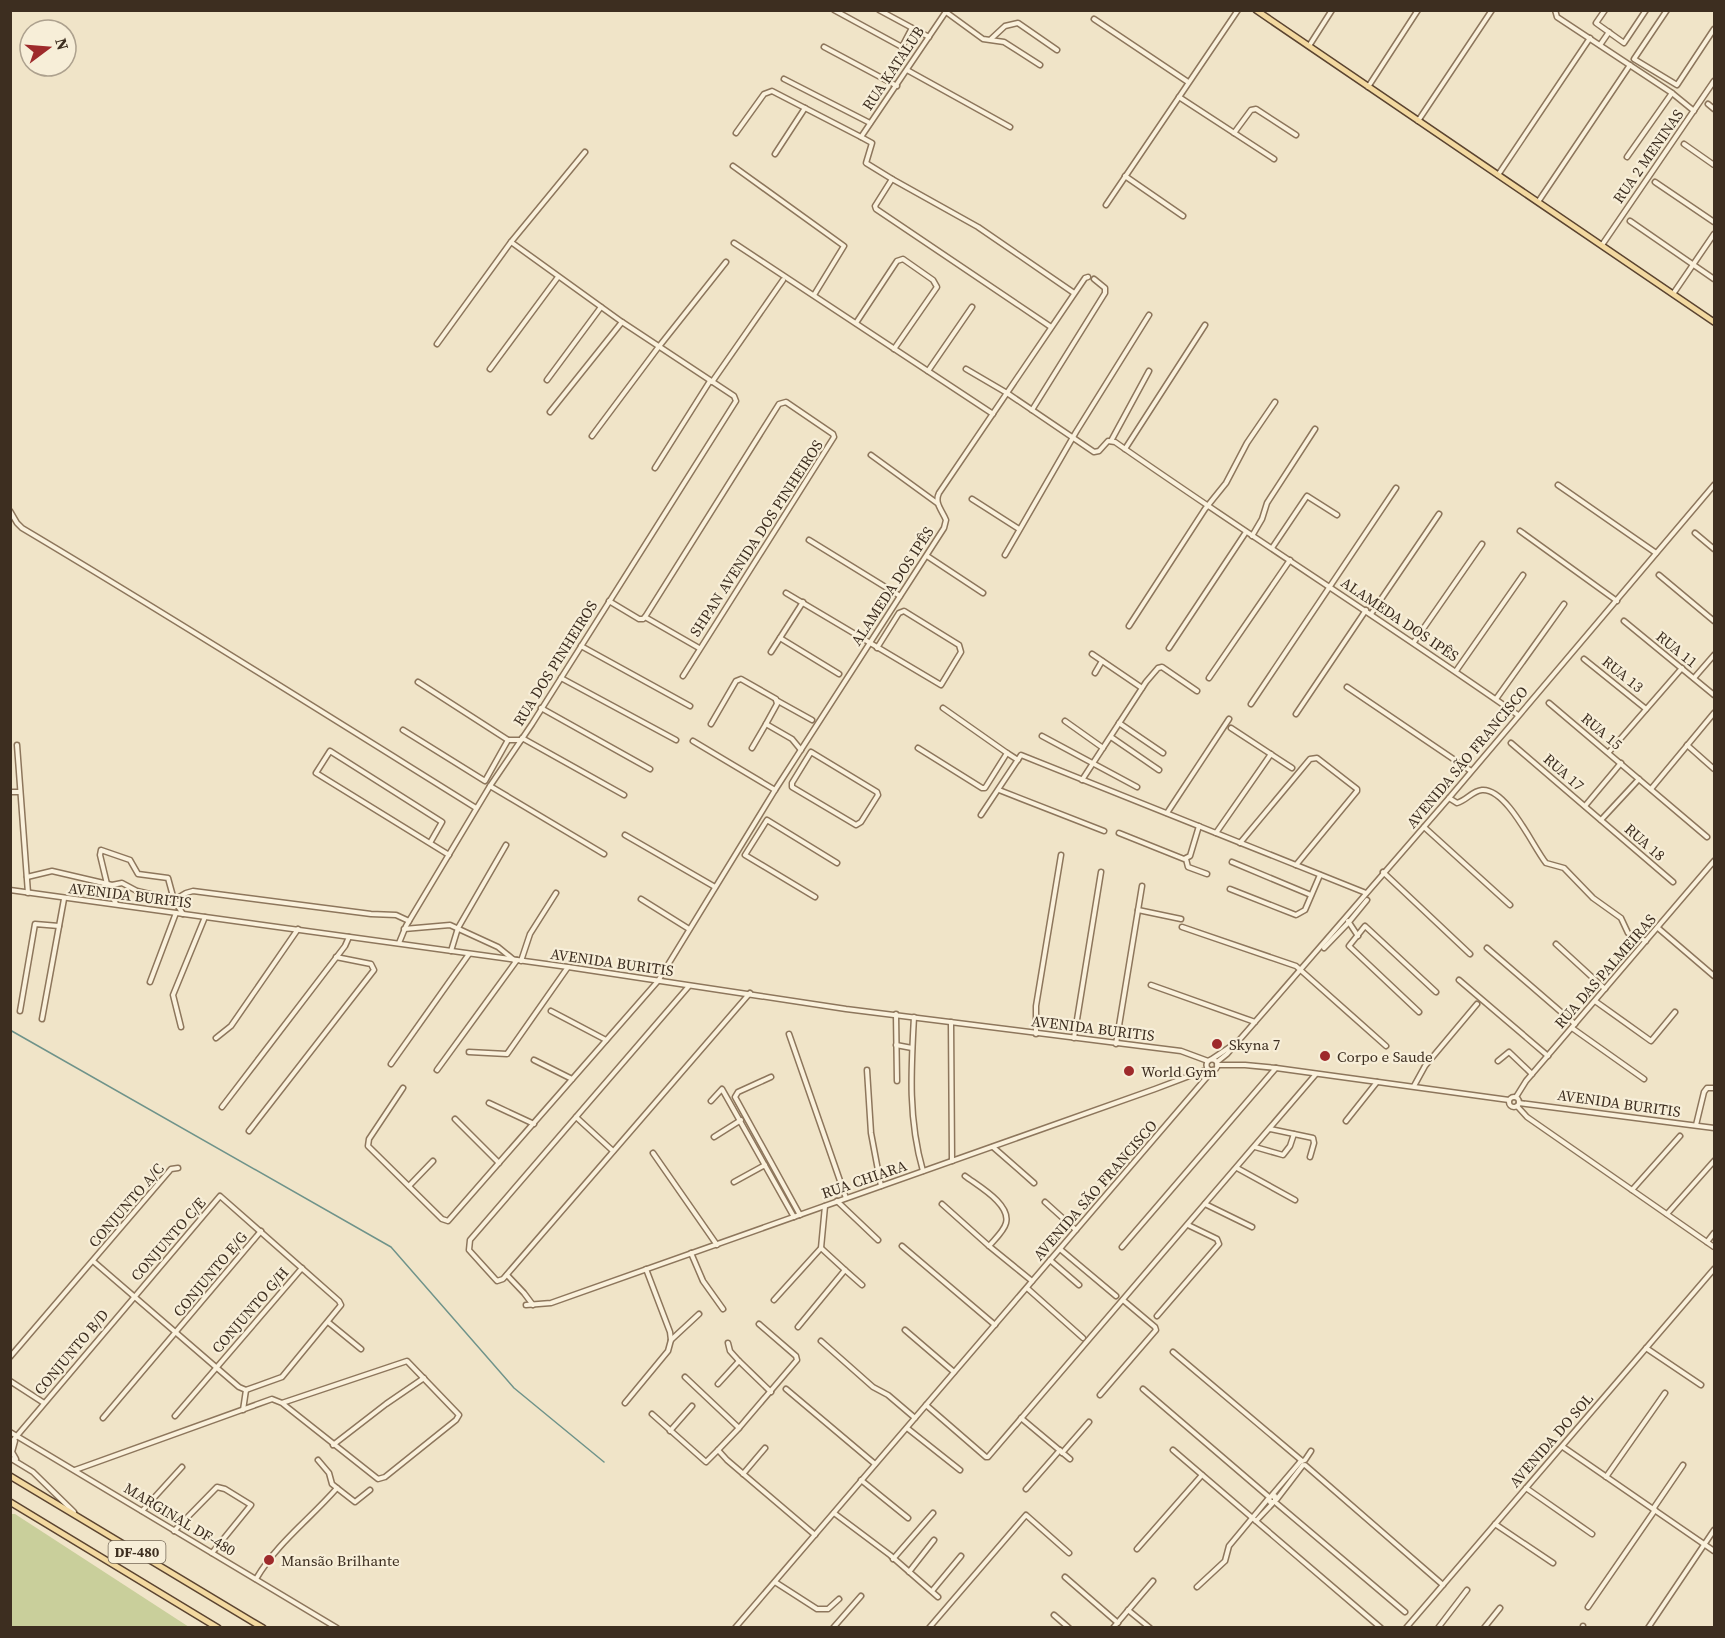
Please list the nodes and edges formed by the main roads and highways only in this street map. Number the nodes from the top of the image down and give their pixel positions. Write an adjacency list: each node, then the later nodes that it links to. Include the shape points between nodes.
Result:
1 (1256, 10): 2 (main road)
2 (1714, 322)
3 (10, 1476): 6 (main road, DF-480)
4 (12, 1503): 5 (main road, DF-480)
5 (218, 1628)
6 (263, 1628)

